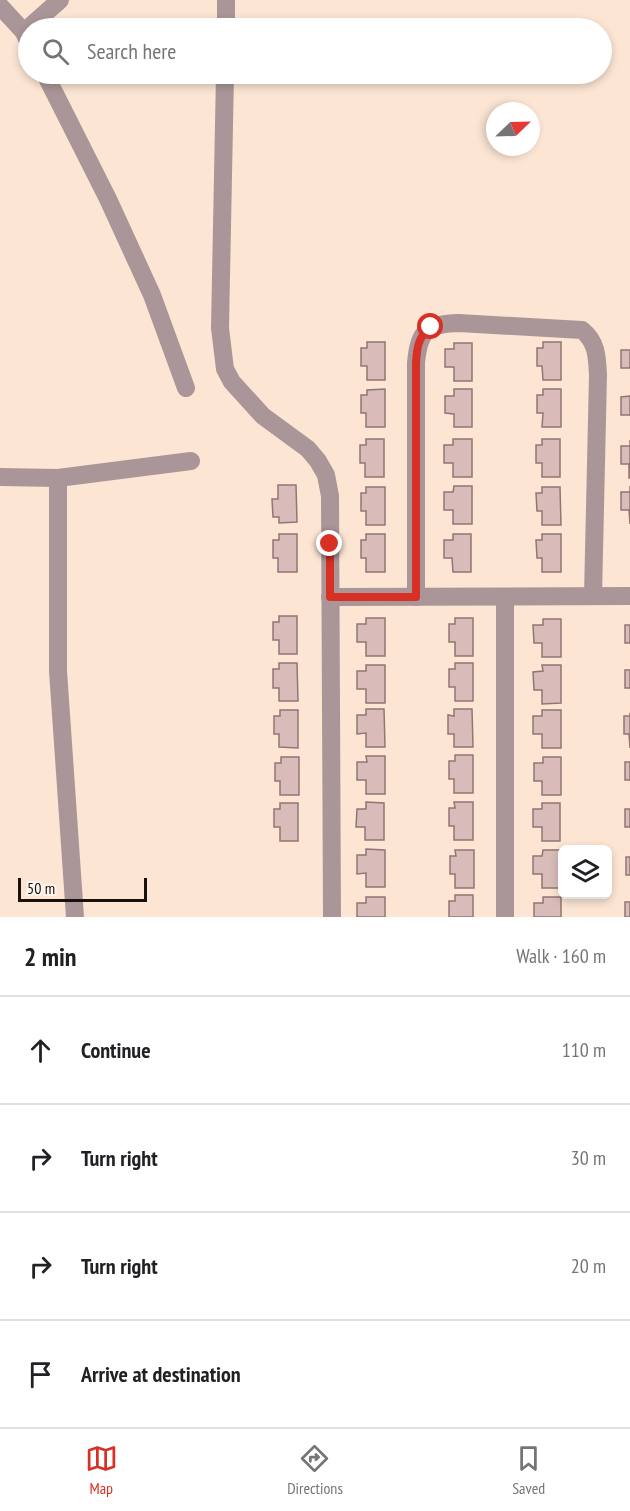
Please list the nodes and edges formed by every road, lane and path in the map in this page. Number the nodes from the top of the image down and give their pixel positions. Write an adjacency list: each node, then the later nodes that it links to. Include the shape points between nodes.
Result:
1 (60, 0): 4 (street)
2 (226, 0): 5 (street)
3 (0, 6): 6 (street)
4 (43, 18)
5 (225, 18)
6 (18, 27)
7 (50, 84): 9 (street, via 152,295)
8 (225, 84): 15 (street, via 222,356 225,369 242,395 308,449 326,475 330,496)
9 (186, 388)
10 (191, 461): 12 (street)
11 (0, 477): 12 (street)
12 (58, 478): 18 (street, via 58,671)
13 (593, 596): 14 (street); 16 (street, via 598,375 595,345 582,330 459,322 431,327 418,344); 17 (street)
14 (630, 596)
15 (330, 597): 16 (street); 19 (street)
16 (416, 597): 17 (street)
17 (505, 597): 20 (street)
18 (75, 917)
19 (332, 917)
20 (505, 917)

